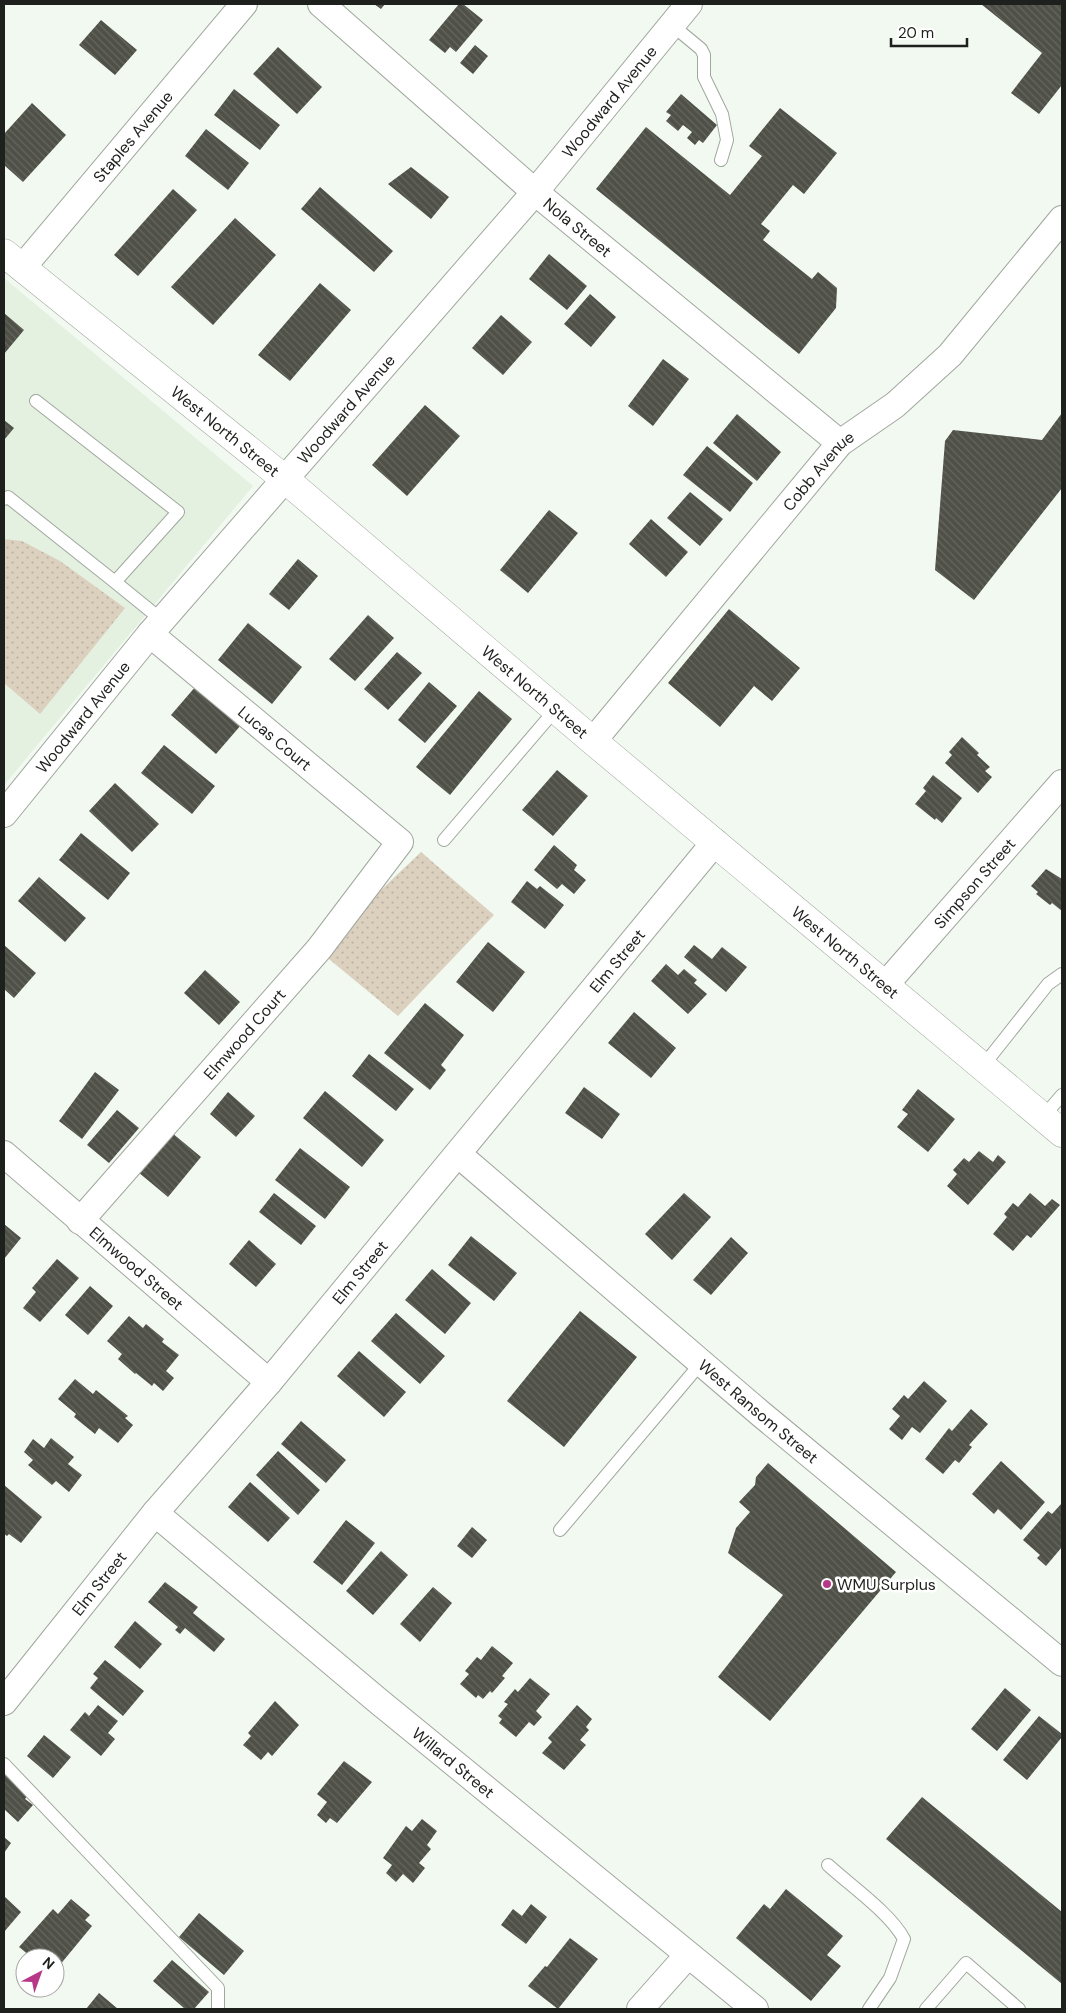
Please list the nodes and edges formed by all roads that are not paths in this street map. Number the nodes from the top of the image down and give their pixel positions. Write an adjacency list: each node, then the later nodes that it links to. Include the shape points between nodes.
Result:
1 (244, 4): 8 (street, Staples Avenue)
2 (321, 4): 6 (street, Nola Street)
3 (689, 4): 4 (street, Woodward Avenue)
4 (672, 25): 5 (lane, via 704,55 704,77 722,114 727,140); 6 (street, Woodward Avenue)
5 (721, 160)
6 (535, 192): 10 (street, Nola Street); 11 (street, Woodward Avenue)
7 (1062, 219): 10 (street, Cobb Avenue, via 950,355 895,404)
8 (13, 261): 11 (street, West North Street)
9 (36, 401): 13 (lane, via 178,512)
10 (840, 443): 16 (street, Cobb Avenue)
11 (286, 480): 14 (street, Woodward Avenue); 15 (street, West North Street)
12 (4, 499): 13 (lane, via 8,497)
13 (115, 582): 14 (lane)
14 (156, 628): 18 (street, Woodward Avenue); 20 (street, Lucas Court)
15 (556, 709): 16 (street, West North Street); 19 (lane)
16 (593, 741): 21 (street, West North Street)
17 (1062, 783): 23 (street, Simpson Street)
18 (4, 814)
19 (444, 840)
20 (400, 842): 29 (street, Elmwood Court, via 319,949)
21 (715, 842): 23 (street, West North Street); 28 (street, Elm Street)
22 (1062, 974): 24 (lane, via 1048,984)
23 (886, 984): 24 (street, West North Street)
24 (983, 1066): 26 (street, West North Street)
25 (1062, 1095): 26 (lane)
26 (1053, 1125)
27 (4, 1154): 29 (street, Elmwood Street)
28 (459, 1155): 30 (street, West Ransom Street); 31 (street, Elm Street)
29 (80, 1221): 31 (street, Elmwood Street)
30 (701, 1363): 33 (lane); 34 (street, West Ransom Street)
31 (269, 1382): 32 (street, Elm Street)
32 (155, 1513): 35 (street, Elm Street); 38 (street, Willard Street, via 377,1700)
33 (560, 1530)
34 (1062, 1663)
35 (4, 1702)
36 (4, 1764): 39 (lane, via 218,1988)
37 (828, 1866): 42 (lane, via 882,1913 904,1938 890,1978)
38 (688, 1954): 40 (street); 41 (street, Willard Street)
39 (218, 2009)
40 (640, 2009)
41 (755, 2009)
42 (869, 2009)
43 (926, 2009): 44 (lane, via 966,1963)
44 (1019, 2009)

